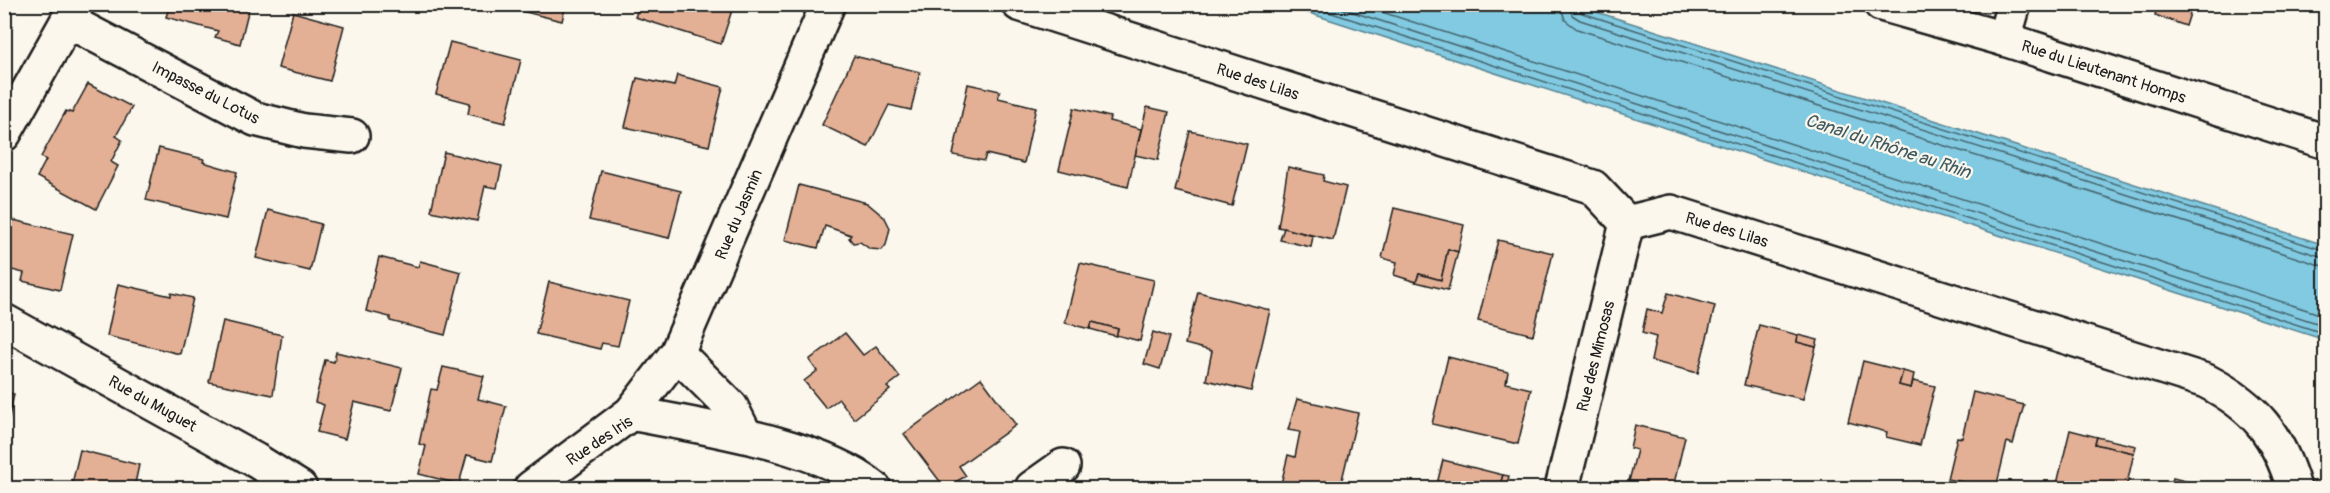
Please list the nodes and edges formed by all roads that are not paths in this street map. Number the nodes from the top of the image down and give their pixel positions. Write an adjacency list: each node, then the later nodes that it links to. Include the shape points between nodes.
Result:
1 (828, 4): 12 (street, Rue du Jasmin)
2 (1019, 4): 10 (street, Rue des Lilas, via 1593,187)
3 (1881, 4): 6 (street, Rue du Lieutenant Homps)
4 (2014, 4): 6 (street)
5 (73, 13): 7 (street); 8 (street, Impasse du Lotus, via 255,119 304,131)
6 (2004, 39): 9 (street, Rue du Lieutenant Homps)
7 (4, 134)
8 (352, 136)
9 (2325, 142)
10 (1627, 223): 20 (street, Rue des Mimosas); 21 (street, Rue des Lilas, via 1671,212 2206,381 2241,402 2267,427)
11 (4, 321): 16 (street, Rue du Muguet, via 255,460)
12 (677, 353): 13 (street, Rue du Jasmin); 14 (street, via 731,407)
13 (631, 413): 14 (street, Rue des Iris); 17 (street, Rue des Iris)
14 (745, 435): 18 (street, Rue des Iris, via 824,461)
15 (1063, 466): 19 (street)
16 (300, 489)
17 (531, 489)
18 (874, 489)
19 (1032, 489)
20 (1562, 489)
21 (2294, 489)

